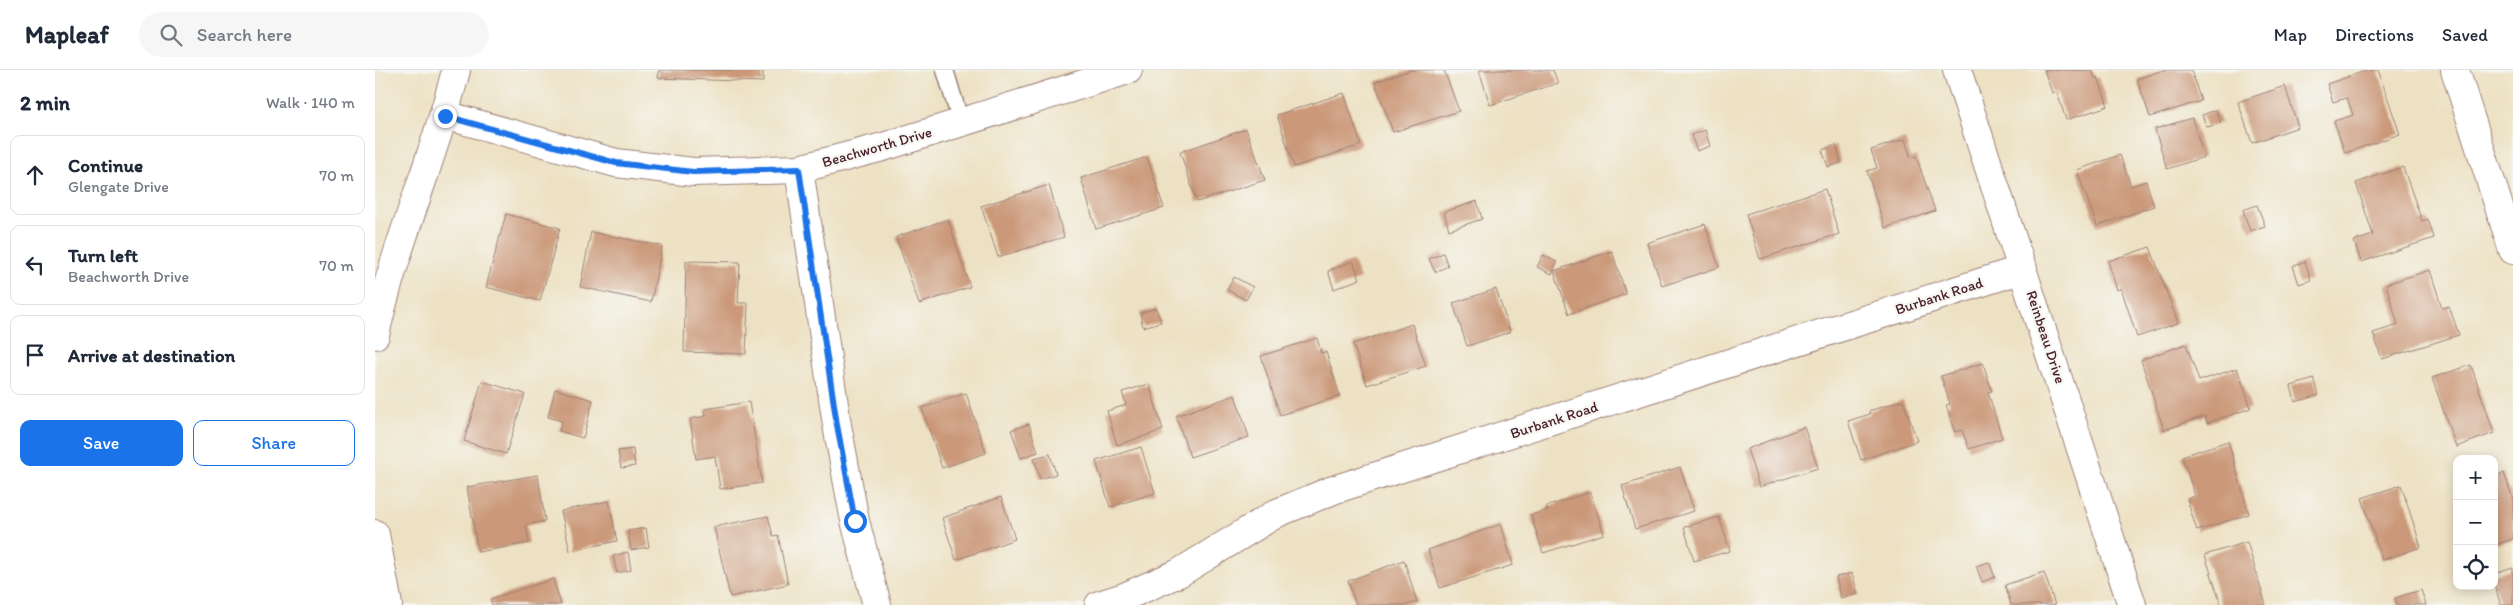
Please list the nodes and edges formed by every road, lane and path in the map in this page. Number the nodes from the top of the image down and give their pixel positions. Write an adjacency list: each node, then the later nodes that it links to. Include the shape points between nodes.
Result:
1 (456, 70): 7 (street)
2 (945, 70): 8 (lane)
3 (1128, 70): 6 (street, Beachworth Drive)
4 (1957, 70): 11 (street, Reinbeau Drive)
5 (2455, 70): 10 (street)
6 (1100, 74): 8 (street, Beachworth Drive)
7 (445, 116): 9 (street, Beachworth Drive, via 616,163 693,172); 12 (street, via 396,251)
8 (961, 123): 9 (street, Beachworth Drive)
9 (799, 169): 15 (street, via 837,425 855,521)
10 (2513, 250)
11 (2023, 269): 16 (street, Burbank Road, via 1333,490 1277,513 1179,573); 17 (street, Reinbeau Drive)
12 (375, 335)
13 (375, 534): 14 (street)
14 (388, 605)
15 (877, 605)
16 (1099, 605)
17 (2132, 605)

